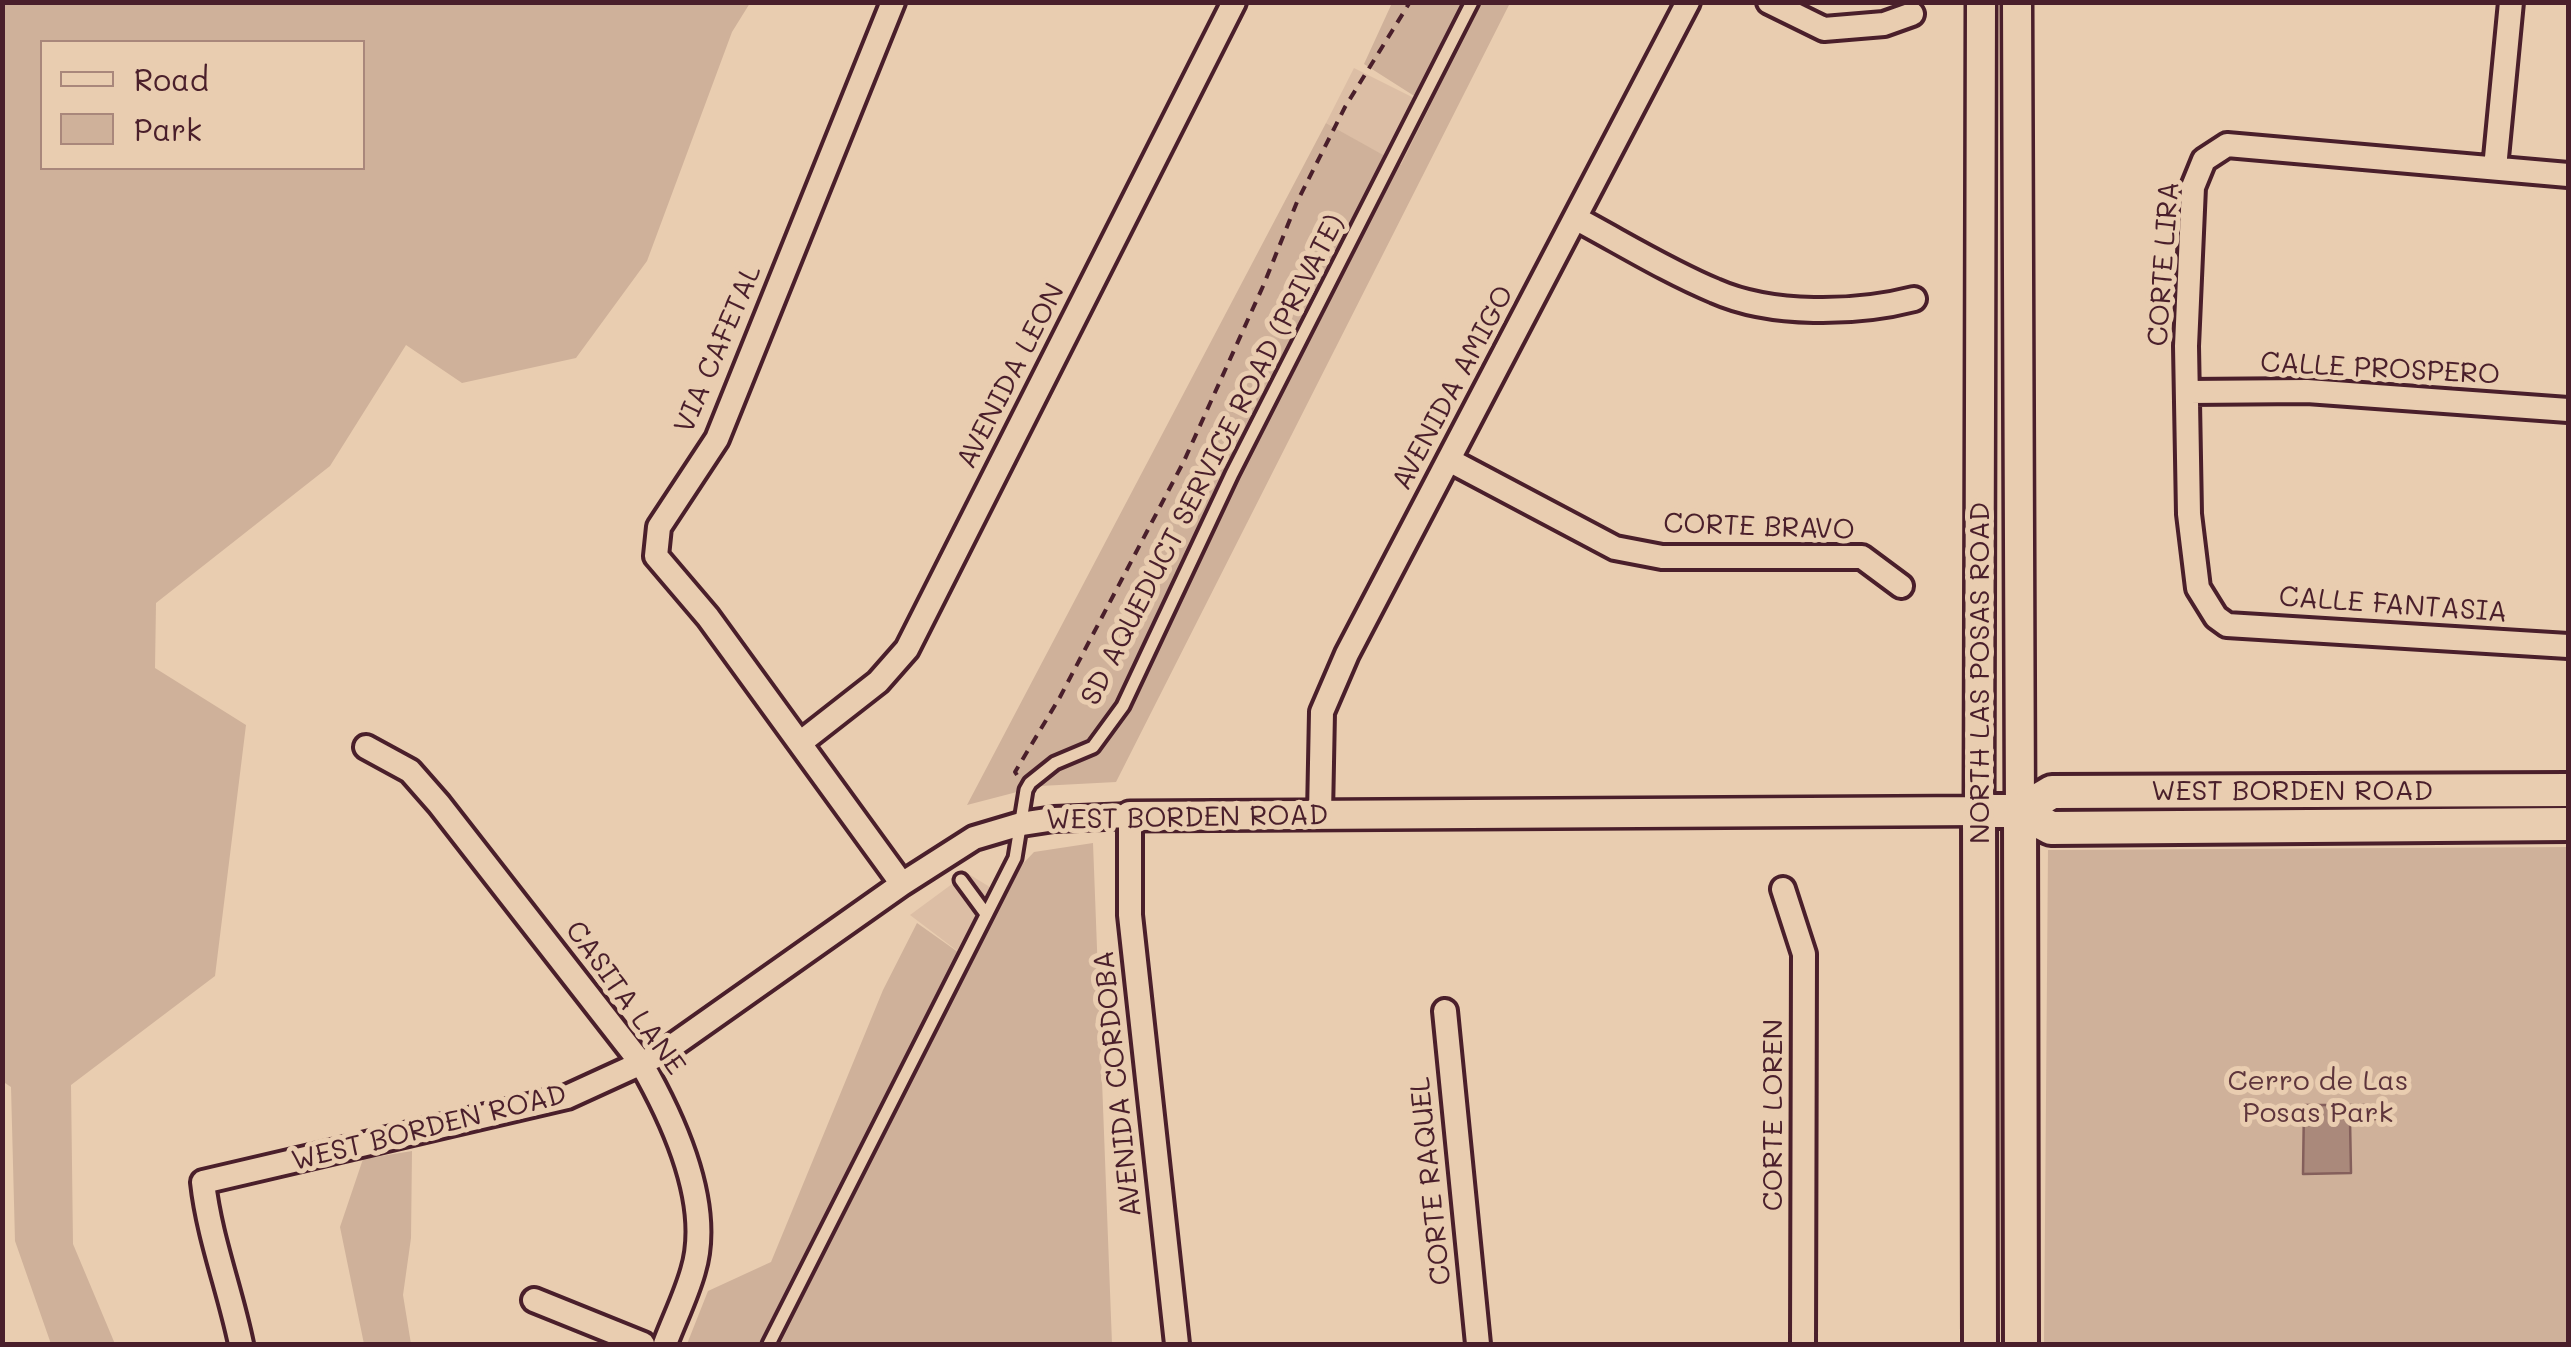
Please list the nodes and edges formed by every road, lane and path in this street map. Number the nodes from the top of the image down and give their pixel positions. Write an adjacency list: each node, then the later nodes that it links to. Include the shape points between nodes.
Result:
1 (892, 2): 21 (street, VIA CAFETAL, via 717,439 659,527 656,556)
2 (1234, 2): 21 (street, AVENIDA LEON, via 907,649 878,682)
3 (1410, 2): 23 (path, via 1344,107 1184,461 1015,772 1020,782)
4 (1472, 2): 23 (lane, SD AQUEDUCT SERVICE ROAD (PRIVATE), via 1248,441 1123,706 1094,746 1055,762)
5 (1688, 2): 13 (street, AVENIDA AMIGO)
6 (1770, 2): 10 (street, via 1824,28 1884,24)
7 (1981, 2): 25 (street, NORTH LAS POSAS ROAD)
8 (2017, 2): 26 (street, NORTH LAS POSAS ROAD)
9 (2511, 2): 11 (street)
10 (1912, 14)
11 (2494, 168): 12 (street, CORTE LIRA); 15 (street, CORTE LIRA, via 2227,146 2204,160 2193,186)
12 (2568, 175)
13 (1577, 218): 14 (street, via 1717,293 1762,304 1874,309); 17 (street, AVENIDA AMIGO)
14 (1914, 299)
15 (2188, 392): 16 (street, CALLE PROSPERO, via 2307,391); 19 (street, CORTE LIRA, via 2188,514 2198,588)
16 (2568, 410)
17 (1450, 460): 18 (street, CORTE BRAVO, via 1614,548 1662,557 1862,557); 27 (street, AVENIDA AMIGO, via 1322,712)
18 (1900, 586)
19 (2216, 617): 20 (street, CALLE FANTASIA, via 2227,625)
20 (2568, 646)
21 (800, 743): 32 (street, VIA CAFETAL)
22 (366, 747): 36 (street, CASITA LANE, via 410,770)
23 (1030, 783): 29 (lane)
24 (2568, 790): 26 (main road, WEST BORDEN ROAD, via 2052,792)
25 (1979, 811): 26 (main road, WEST BORDEN ROAD); 27 (street, WEST BORDEN ROAD); 45 (main road, NORTH LAS POSAS ROAD)
26 (2020, 811): 30 (main road, WEST BORDEN ROAD, via 2051,828); 46 (main road, NORTH LAS POSAS ROAD)
27 (1320, 814): 28 (street, WEST BORDEN ROAD)
28 (1130, 816): 29 (street, WEST BORDEN ROAD); 42 (street, AVENIDA CORDOBA, via 1130,916)
29 (1020, 824): 32 (street, WEST BORDEN ROAD, via 974,838); 34 (lane, via 1015,858)
30 (2568, 824)
31 (961, 880): 34 (lane)
32 (902, 884): 36 (street, WEST BORDEN ROAD)
33 (1783, 889): 44 (street, CORTE LOREN, via 1804,954)
34 (986, 914): 41 (lane)
35 (1445, 1011): 43 (street, CORTE RAQUEL)
36 (642, 1063): 38 (street, WEST BORDEN ROAD, via 567,1098 203,1182); 40 (street, CASITA LANE, via 684,1154 698,1216 694,1268)
37 (534, 1300): 39 (street)
38 (241, 1344)
39 (642, 1344)
40 (664, 1344)
41 (769, 1344)
42 (1177, 1344)
43 (1478, 1344)
44 (1802, 1344)
45 (1980, 1344)
46 (2021, 1344)

